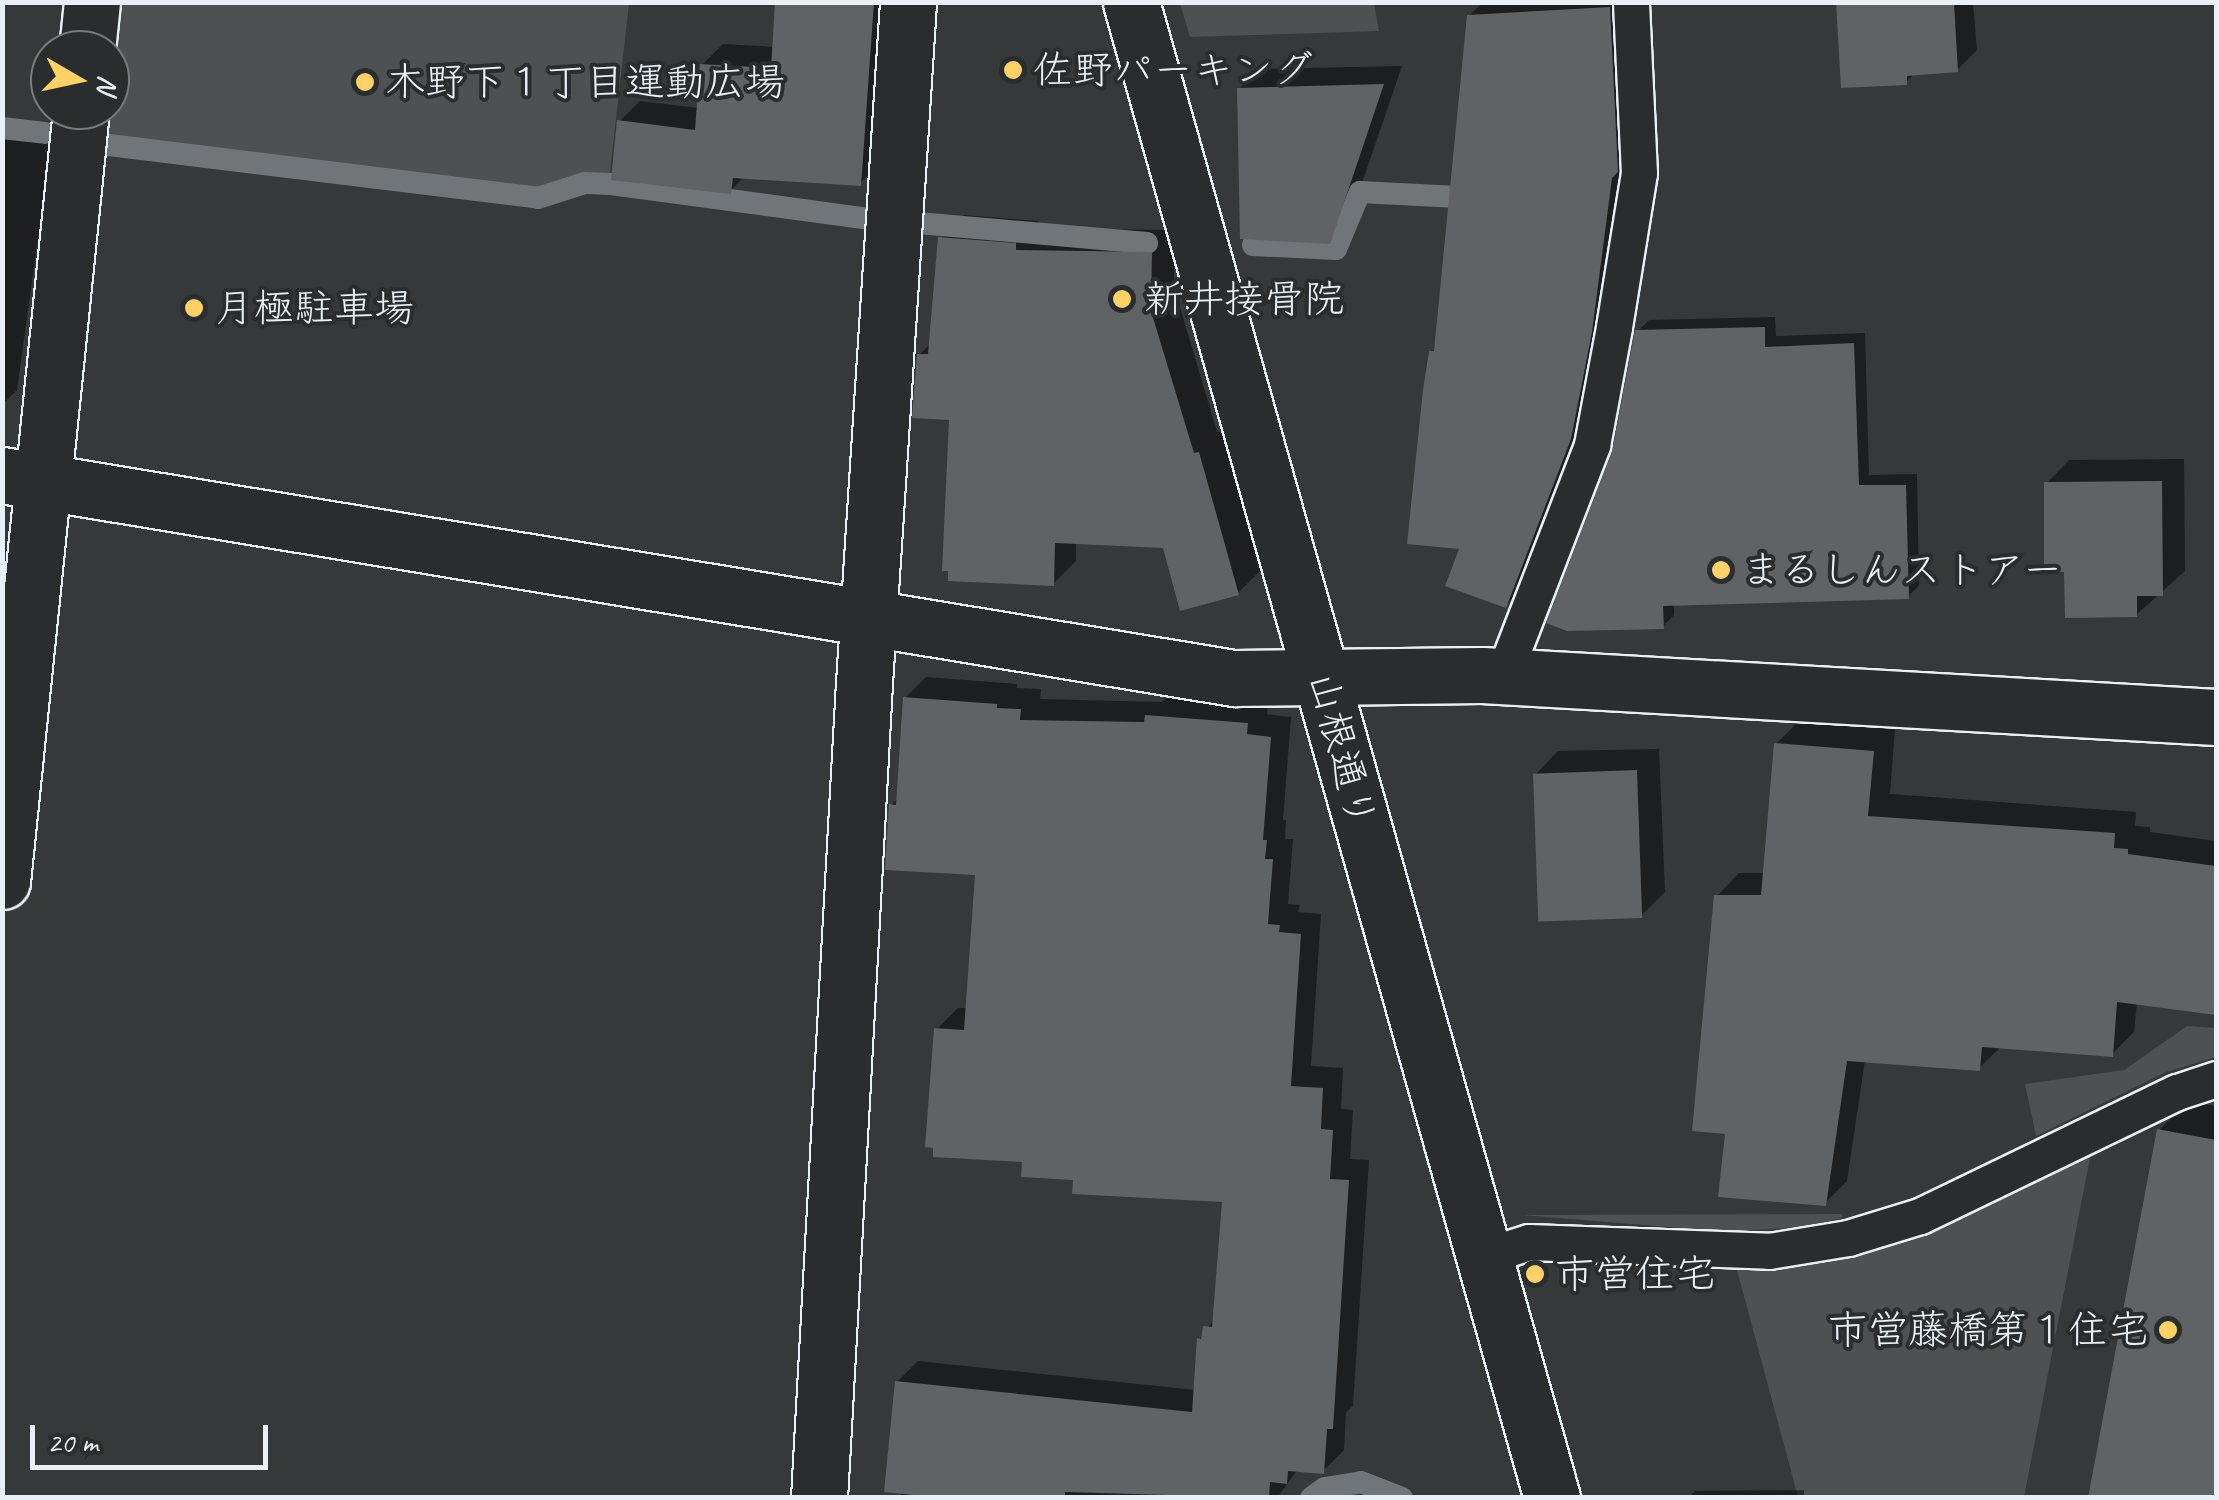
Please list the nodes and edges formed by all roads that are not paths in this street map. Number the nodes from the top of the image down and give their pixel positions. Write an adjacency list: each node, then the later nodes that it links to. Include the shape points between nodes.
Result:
1 (92, 2): 5 (street)
2 (908, 2): 8 (street)
3 (1130, 2): 10 (street, 山根通り)
4 (1631, 2): 9 (lane, via 1639,174 1602,394 1592,445)
5 (89, 30)
6 (78, 130): 7 (street)
7 (24, 479): 8 (street); 12 (street)
8 (868, 621): 10 (street, via 1234,678); 15 (street)
9 (1503, 676): 10 (street); 11 (street)
10 (1323, 678): 14 (street, 山根通り)
11 (2216, 717)
12 (2, 880)
13 (2216, 1079): 14 (lane, via 2176,1092 1920,1216 1848,1238 1769,1251 1529,1242)
14 (1484, 1256): 16 (street, 山根通り)
15 (819, 1498)
16 (1552, 1498)

